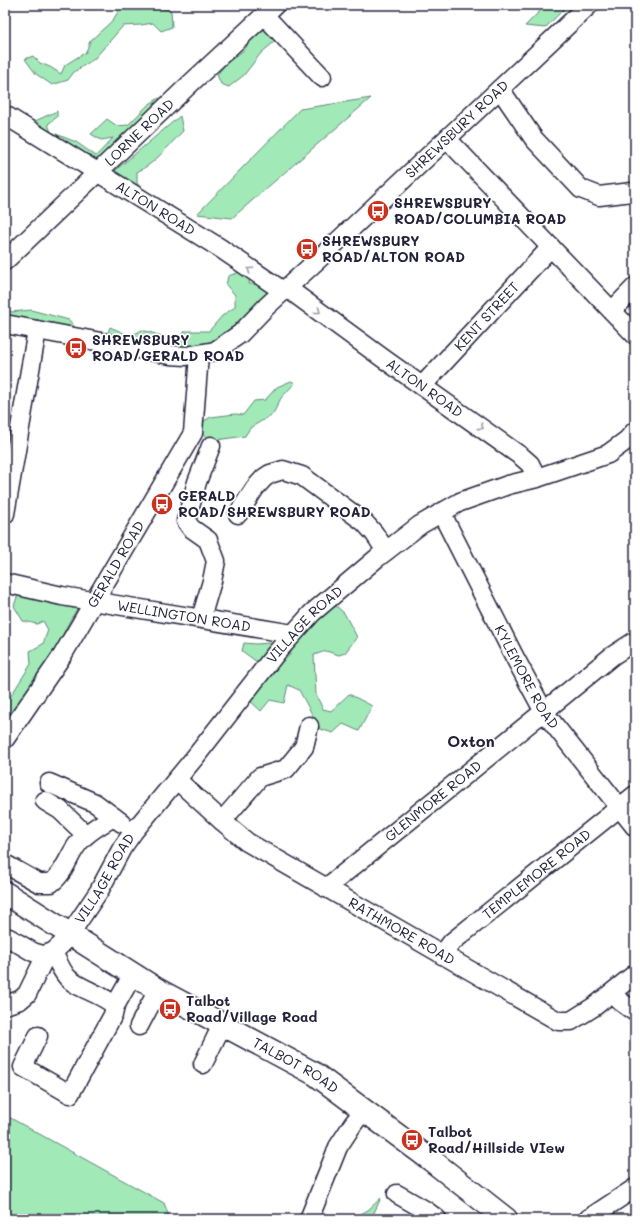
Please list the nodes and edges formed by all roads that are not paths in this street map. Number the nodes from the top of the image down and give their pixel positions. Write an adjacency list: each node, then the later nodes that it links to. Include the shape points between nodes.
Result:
1 (590, 5): 4 (street, SHREWSBURY ROAD)
2 (269, 10): 3 (street); 7 (street, LORNE ROAD)
3 (322, 78)
4 (500, 89): 6 (street, SHREWSBURY ROAD); 8 (street, via 534,139 581,189 599,196)
5 (5, 115): 7 (street, ALTON ROAD)
6 (447, 139): 9 (street); 12 (street, SHREWSBURY ROAD)
7 (96, 173): 10 (street, LORNE ROAD); 12 (street, ALTON ROAD, one-way to 7)
8 (632, 192)
9 (552, 247): 13 (street); 18 (street, KENT STREET)
10 (5, 261)
11 (635, 287): 13 (street)
12 (285, 290): 17 (street, SHREWSBURY ROAD, via 240,334 215,351); 18 (street, ALTON ROAD, one-way to 18)
13 (612, 311): 16 (street)
14 (5, 324): 15 (street, SHREWSBURY ROAD)
15 (37, 330): 17 (street, SHREWSBURY ROAD, via 170,355); 23 (street)
16 (635, 335)
17 (199, 355): 27 (street, GERALD ROAD, via 193,433)
18 (422, 386): 21 (street, ALTON ROAD, one-way to 21, via 522,457 530,464)
19 (635, 431): 21 (street, VILLAGE ROAD, via 608,454)
20 (210, 446): 28 (street, via 186,521 191,528 208,540 216,561)
21 (537, 478): 22 (street, VILLAGE ROAD, via 460,502)
22 (441, 512): 25 (street, VILLAGE ROAD); 31 (street, KYLEMORE ROAD)
23 (5, 514)
24 (238, 514): 25 (street, via 264,478 283,470 302,476 364,522)
25 (386, 551): 29 (street, VILLAGE ROAD, via 312,613)
26 (5, 583): 27 (street, WELLINGTON ROAD, via 62,596)
27 (95, 600): 28 (street, WELLINGTON ROAD); 33 (street, GERALD ROAD, via 62,656)
28 (201, 618): 29 (street, WELLINGTON ROAD)
29 (293, 634): 34 (street, VILLAGE ROAD)
30 (635, 641): 31 (street, GLENMORE ROAD, via 612,656)
31 (544, 712): 38 (street, KYLEMORE ROAD); 45 (street, GLENMORE ROAD)
32 (309, 726): 40 (street, via 304,747 286,769 260,777)
33 (5, 739)
34 (177, 780): 40 (street, RATHMORE ROAD); 42 (street, VILLAGE ROAD)
35 (49, 783): 39 (street, via 95,804)
36 (635, 795): 38 (street, TEMPLEMORE ROAD)
37 (45, 801): 43 (street, via 60,810)
38 (619, 808): 41 (street, KYLEMORE ROAD); 50 (street, TEMPLEMORE ROAD, via 452,942)
39 (114, 817): 42 (street); 43 (street)
40 (222, 821): 45 (street, RATHMORE ROAD, via 247,842)
41 (635, 828)
42 (134, 831): 47 (street, VILLAGE ROAD)
43 (86, 835): 44 (street, via 78,843 58,877 51,883 39,882)
44 (5, 864)
45 (326, 888): 50 (street, RATHMORE ROAD)
46 (5, 893): 47 (main road, TALBOT ROAD)
47 (70, 934): 49 (street, VILLAGE ROAD); 51 (main road, TALBOT ROAD)
48 (9, 938): 49 (street, via 39,955)
49 (50, 953): 55 (street, VILLAGE ROAD, via 27,994 20,1000); 56 (street, via 70,980)
50 (442, 955): 54 (street, RATHMORE ROAD, via 558,1021 571,1021)
51 (133, 974): 53 (main road, TALBOT ROAD); 56 (street)
52 (635, 974): 54 (street, RATHMORE ROAD)
53 (158, 990): 58 (main road, TALBOT ROAD); 59 (street)
54 (610, 994): 57 (street)
55 (5, 1005)
56 (115, 1006): 60 (street, via 113,1015 70,1094 24,1067)
57 (635, 1012)
58 (222, 1025): 61 (street); 62 (main road, TALBOT ROAD, via 314,1074)
59 (139, 1026)
60 (38, 1036)
61 (203, 1064)
62 (364, 1110): 65 (street, via 338,1147); 67 (main road, TALBOT ROAD)
63 (635, 1188): 68 (street)
64 (397, 1194): 66 (street)
65 (309, 1219)
66 (437, 1219)
67 (506, 1219)
68 (588, 1219)

